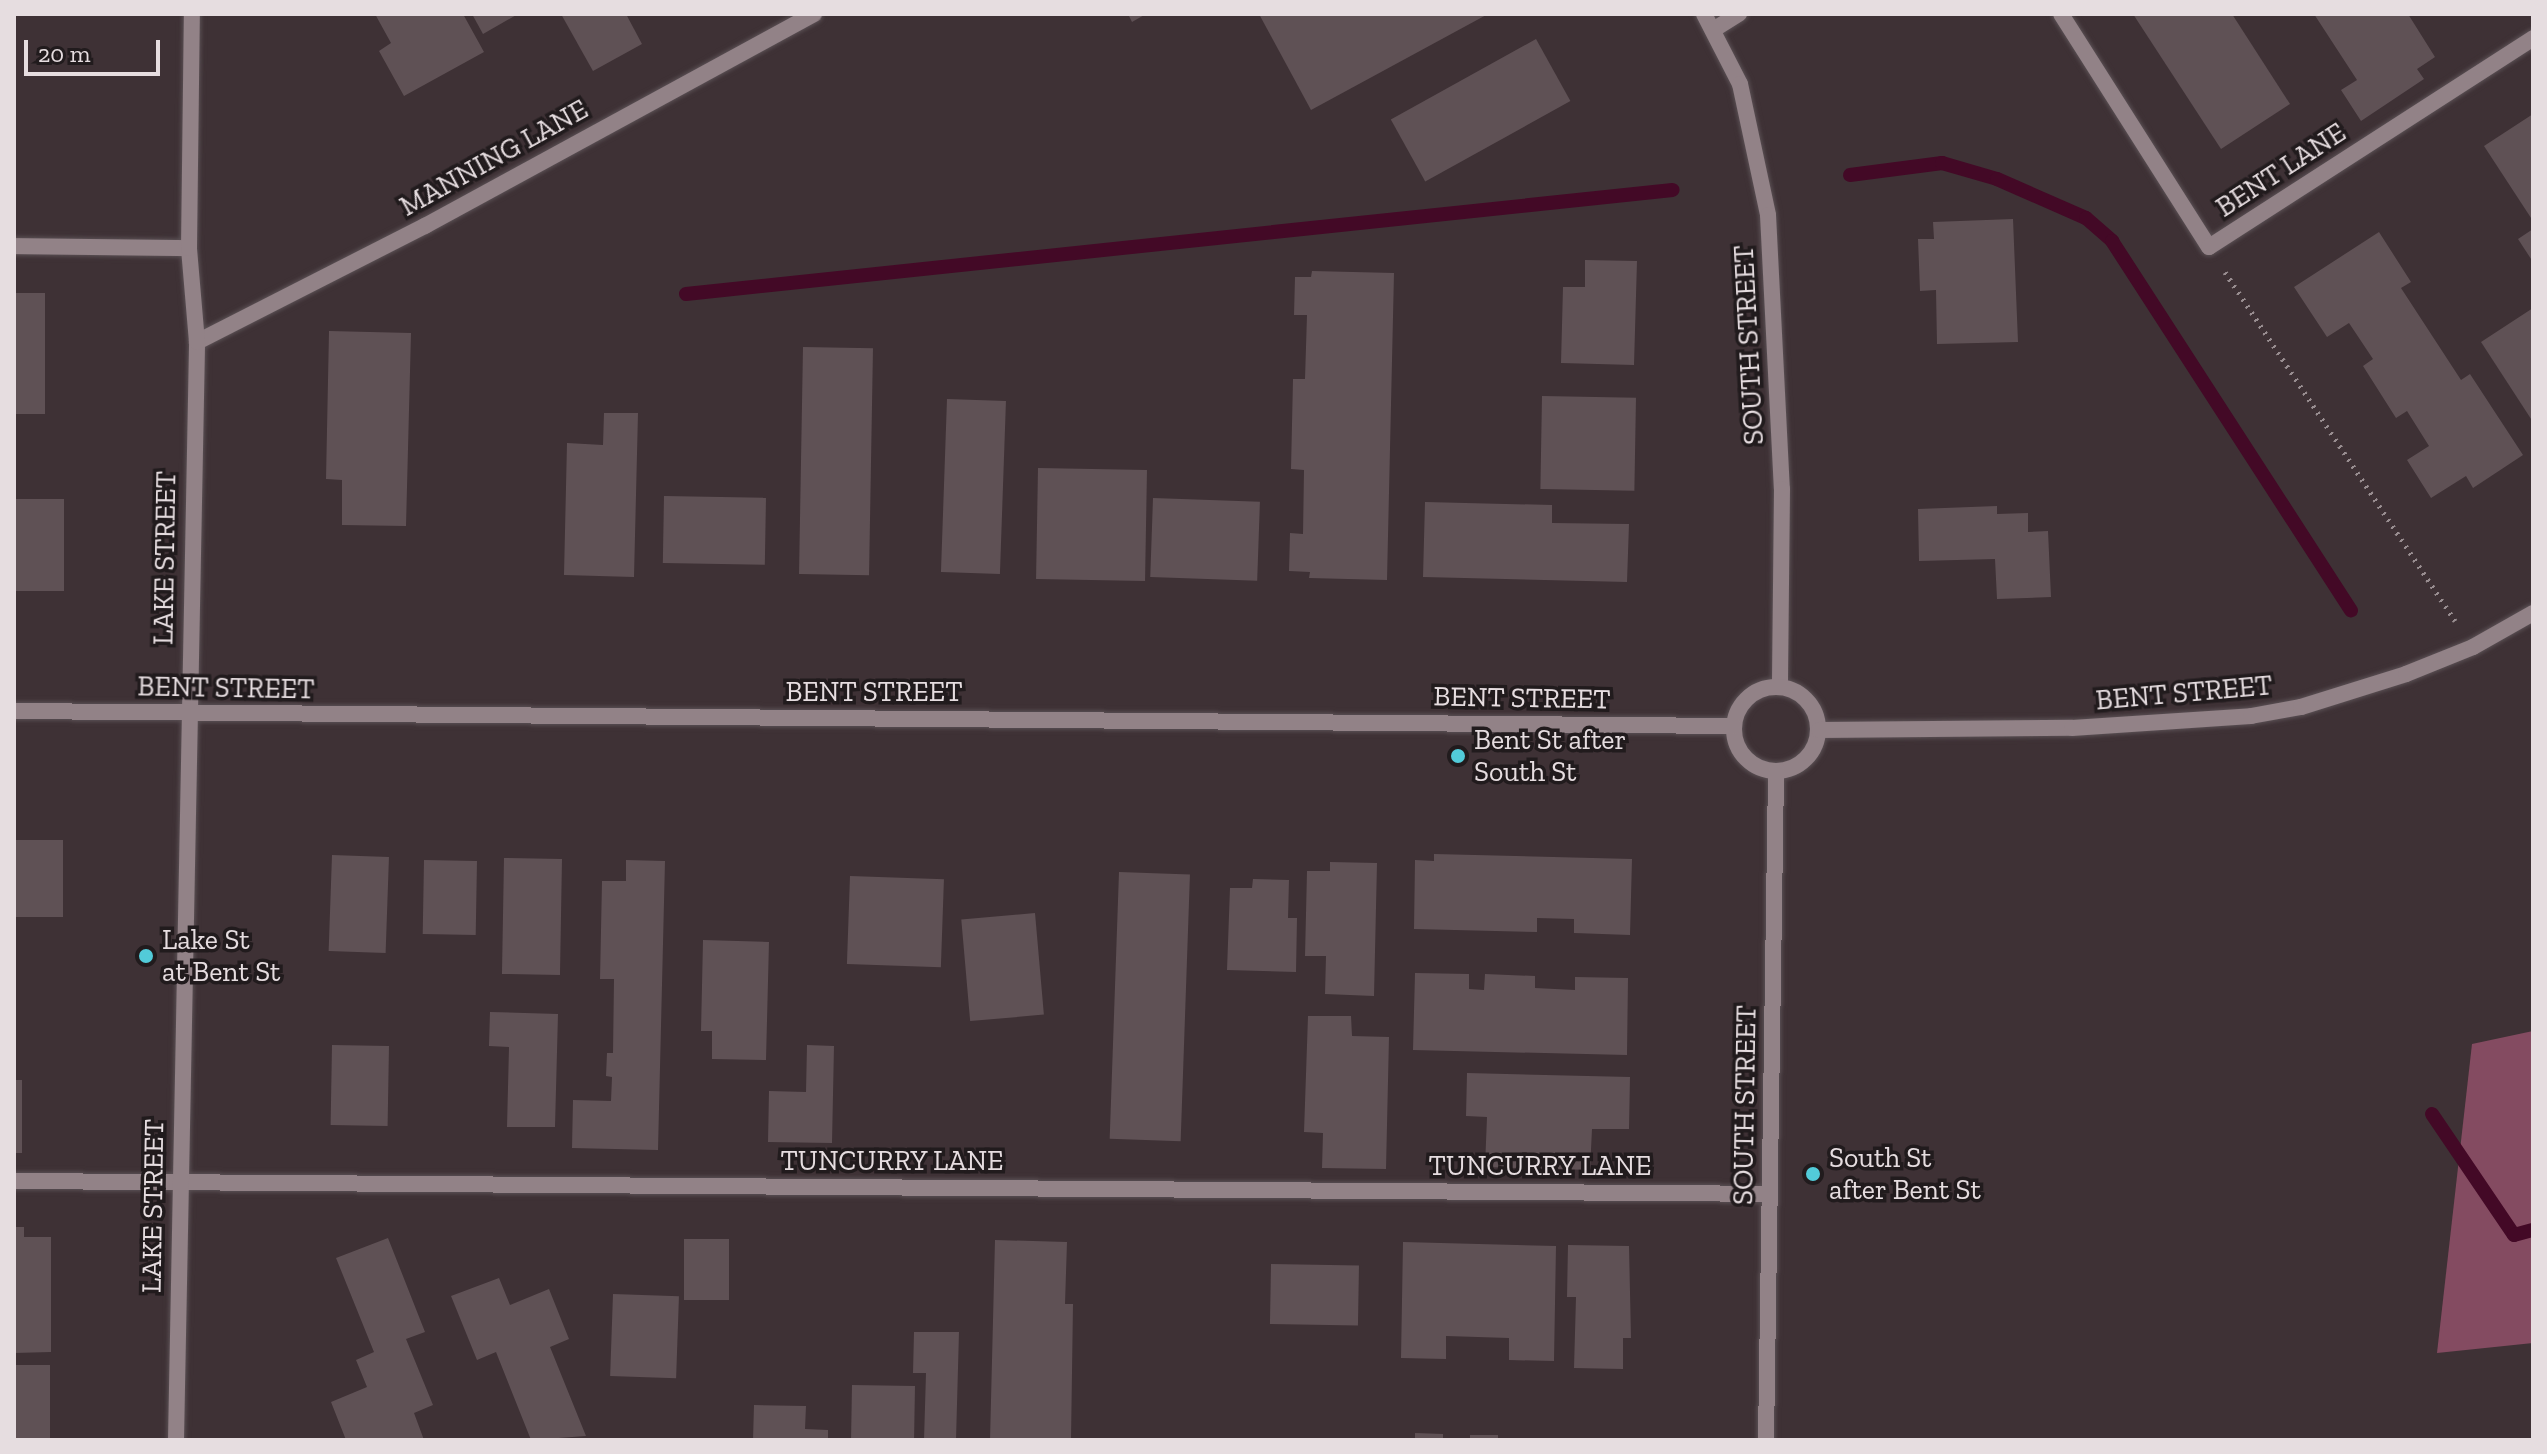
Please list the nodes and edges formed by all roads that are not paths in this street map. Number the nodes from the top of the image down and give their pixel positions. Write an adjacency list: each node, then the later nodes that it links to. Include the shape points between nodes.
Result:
1 (192, 14): 9 (street, LAKE STREET)
2 (814, 14): 10 (street, MANNING LANE, via 412,233)
3 (1704, 14): 6 (street, SOUTH STREET)
4 (1739, 14): 6 (street)
5 (2061, 14): 7 (street, BENT LANE, via 2209,247)
6 (1713, 30): 12 (street, SOUTH STREET, via 1740,84 1750,119 1773,258 1782,489)
7 (2533, 38)
8 (14, 246): 9 (street)
9 (189, 248): 10 (street, LAKE STREET)
10 (197, 342): 14 (street, LAKE STREET)
11 (2533, 613): 16 (street, BENT STREET, via 2473,647 2352,693 2251,716 2072,728)
12 (1780, 686): 15 (street, via 1747,697); 16 (street, via 1807,699)
13 (14, 711): 14 (street, BENT STREET)
14 (188, 713): 15 (street, BENT STREET); 19 (street, LAKE STREET)
15 (1734, 726): 17 (street, via 1745,758)
16 (1819, 730): 17 (street, via 1806,759)
17 (1776, 771): 20 (street, SOUTH STREET)
18 (14, 1181): 19 (street, TUNCURRY LANE)
19 (179, 1181): 20 (street, TUNCURRY LANE); 21 (street, LAKE STREET)
20 (1770, 1194): 22 (street, SOUTH STREET)
21 (176, 1440)
22 (1766, 1440)

